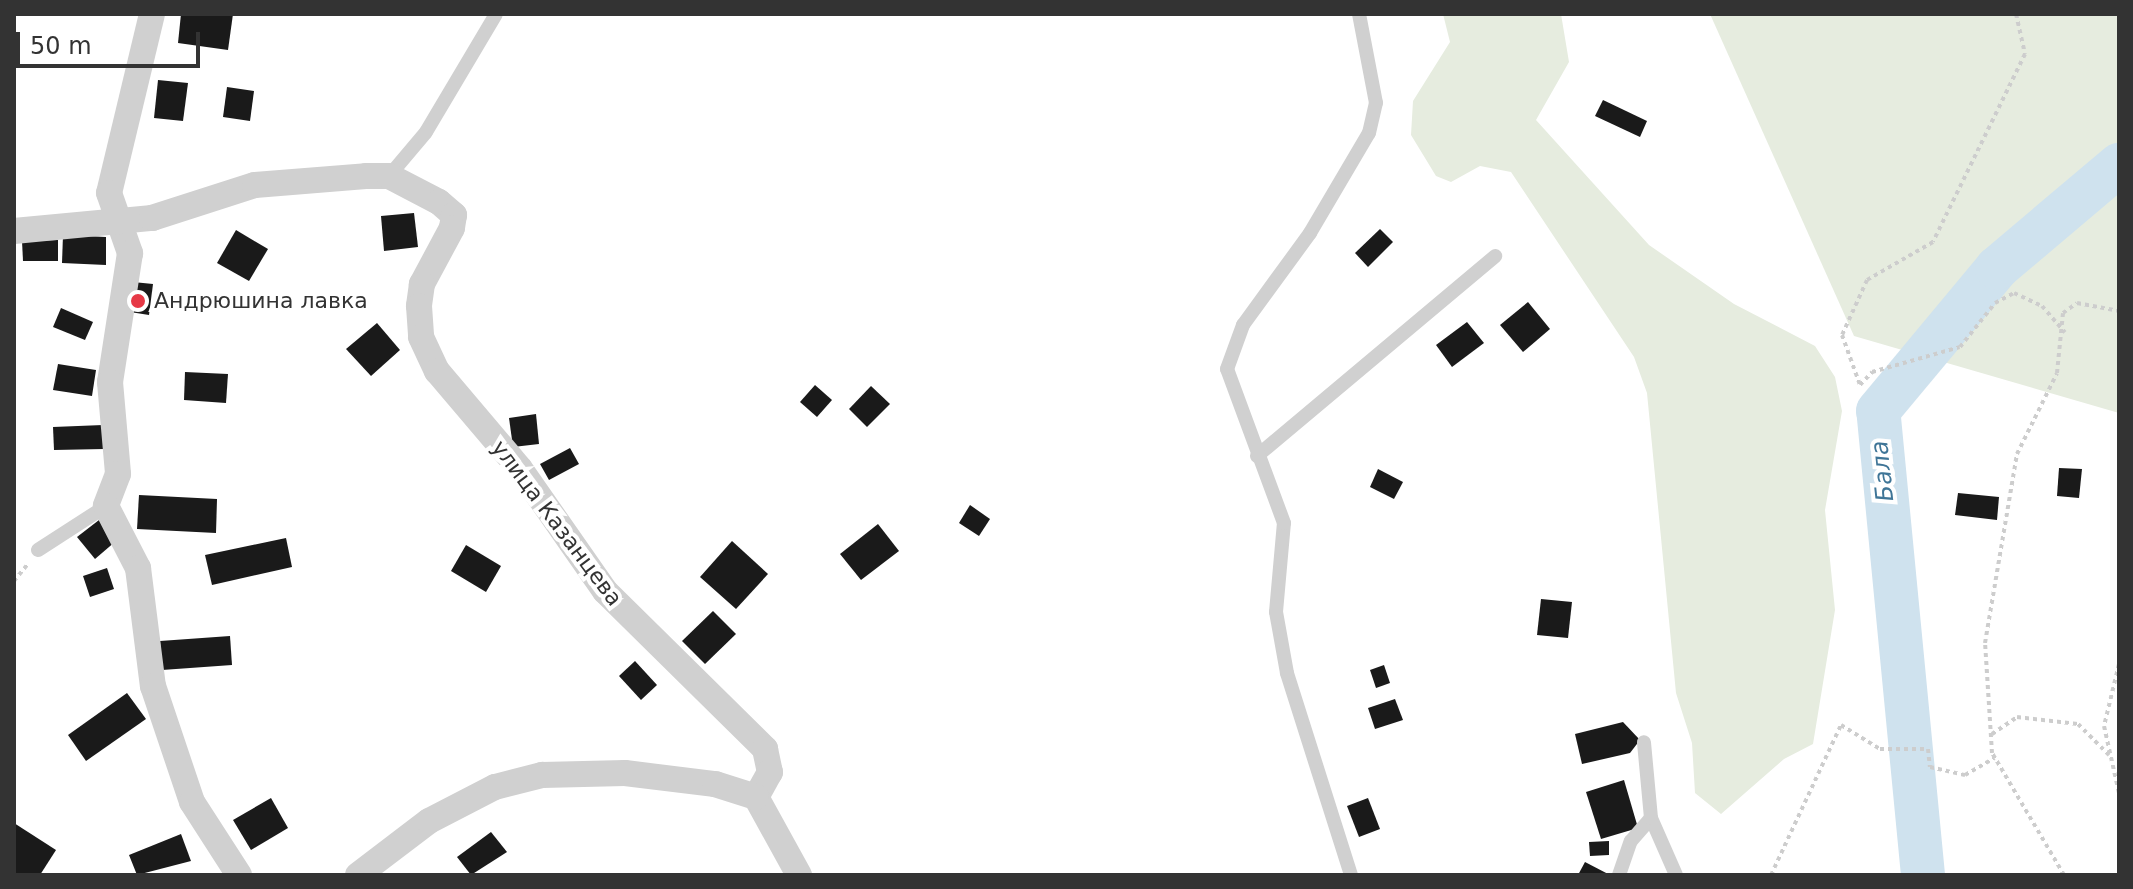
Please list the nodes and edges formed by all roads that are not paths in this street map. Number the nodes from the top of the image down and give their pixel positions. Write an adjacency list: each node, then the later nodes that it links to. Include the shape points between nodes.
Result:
1 (152, 14): 5 (street, via 109,193)
2 (496, 14): 4 (lane, via 426,132)
3 (1359, 14): 8 (lane, via 1376,103 1369,133 1230,353 1227,369)
4 (389, 176): 5 (street, via 255,185 152,218); 12 (street, улица Казанцева, via 454,215 419,306 421,337 437,371 520,469 605,591 765,749 770,772)
5 (114, 219): 6 (street); 9 (street, via 130,253 110,382 118,474)
6 (14, 231)
7 (1495, 256): 8 (lane)
8 (1257, 456): 17 (lane, via 1284,523 1276,612 1287,673)
9 (106, 506): 10 (lane); 14 (street, via 138,568 153,686 192,802)
10 (38, 550)
11 (1644, 742): 13 (lane)
12 (756, 797): 15 (street, via 625,773 542,775 495,787 429,821); 16 (street)
13 (1651, 818): 18 (lane, via 1631,841); 19 (lane)
14 (239, 875)
15 (358, 875)
16 (799, 875)
17 (1351, 875)
18 (1619, 875)
19 (1676, 875)

